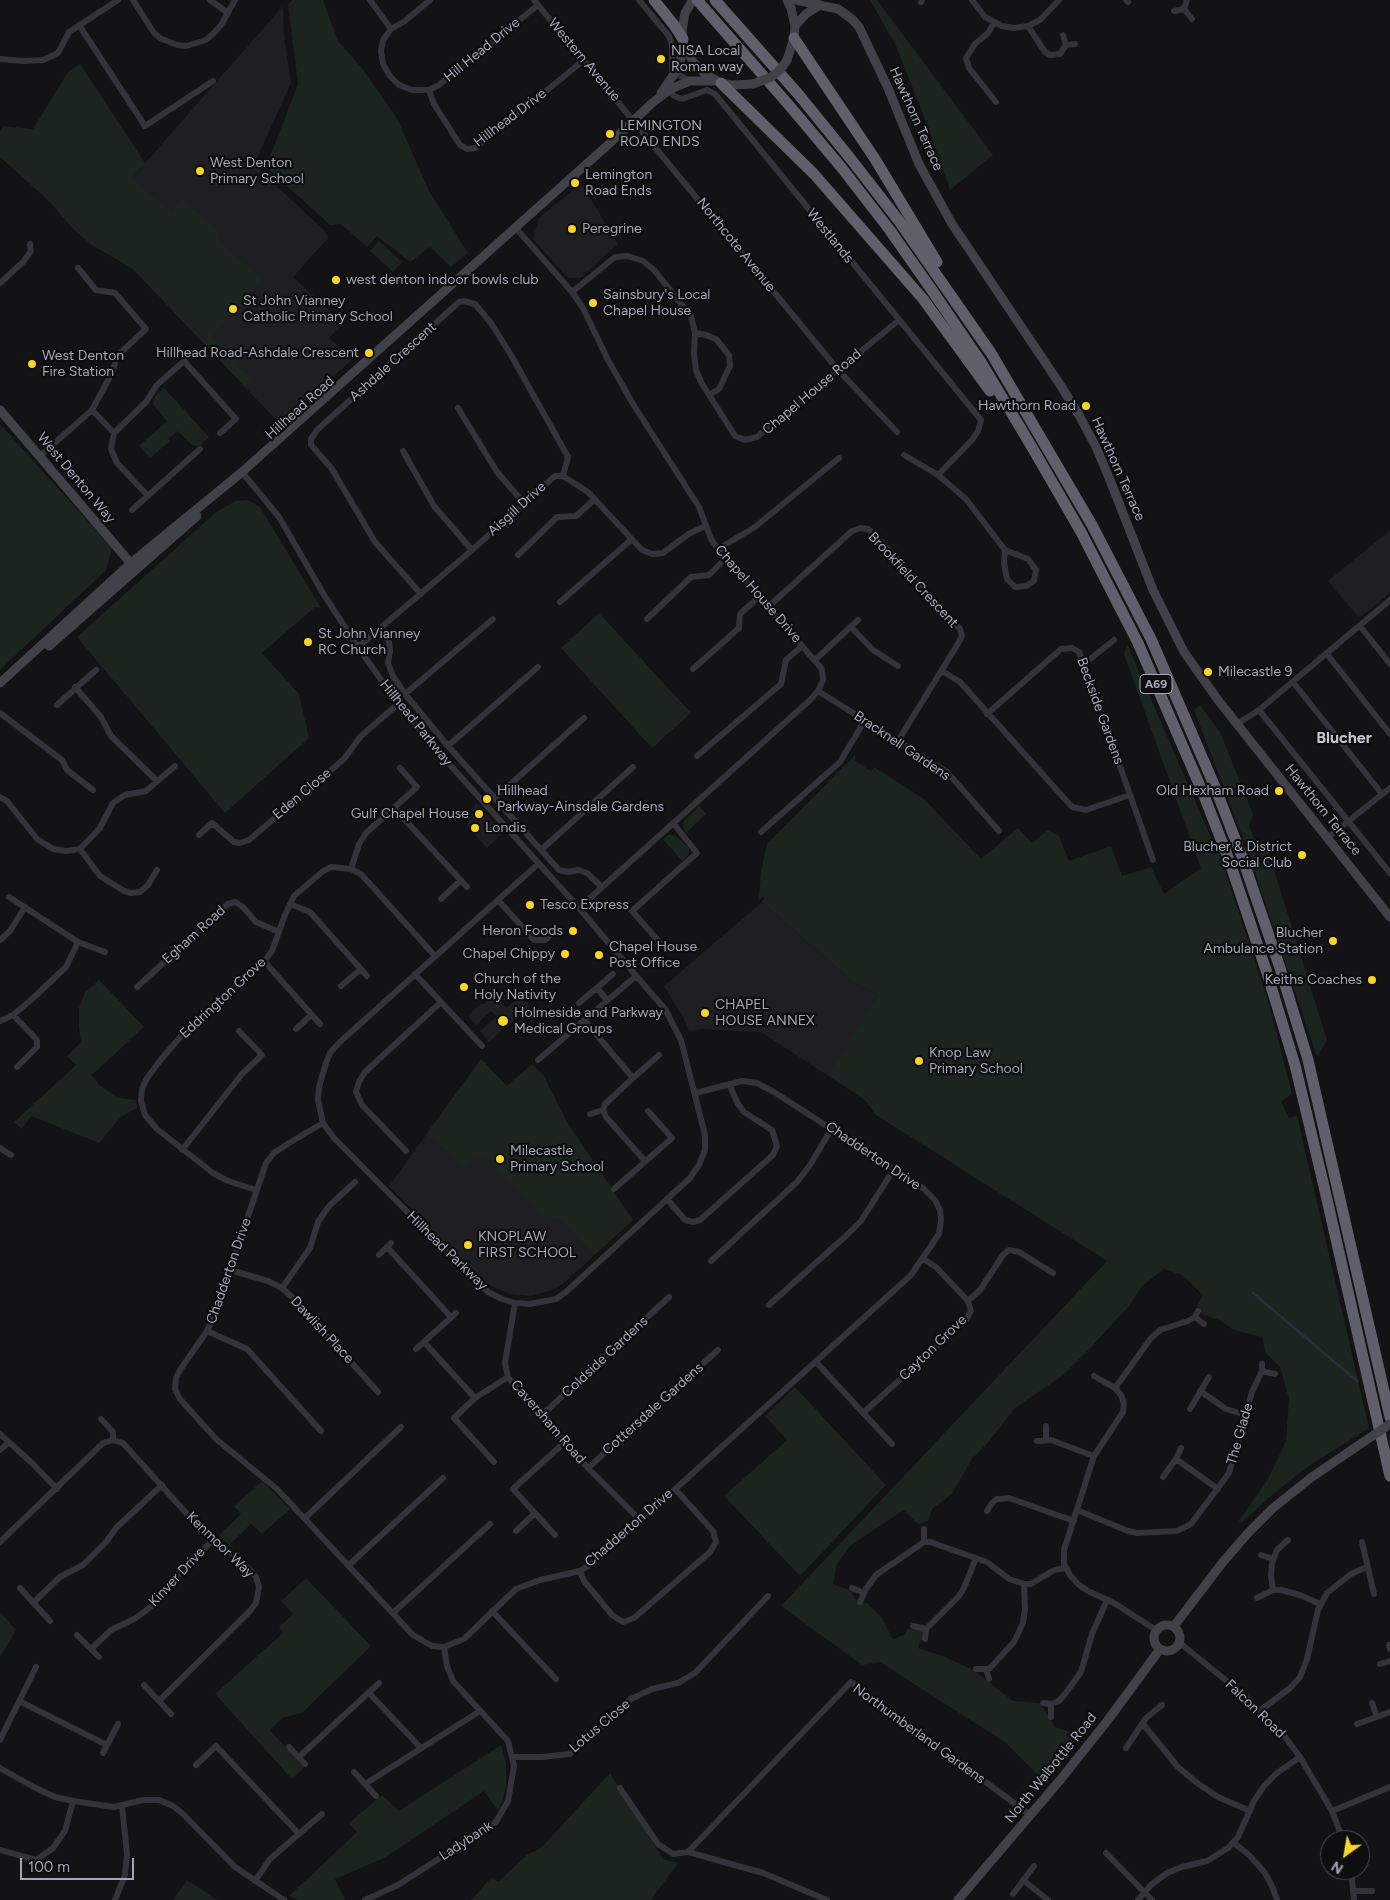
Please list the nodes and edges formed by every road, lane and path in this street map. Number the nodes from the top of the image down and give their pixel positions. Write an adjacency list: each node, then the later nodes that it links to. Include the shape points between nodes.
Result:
1 (118, 0): 24 (street)
2 (132, 0): 21 (street, via 154,33 177,45 186,46 206,40)
3 (210, 0): 21 (street)
4 (370, 0): 26 (street)
5 (430, 0): 26 (street)
6 (639, 0): 34 (street, via 669,36 671,67)
7 (654, 0): 29 (highway)
8 (693, 0): 29 (street, Hillhead Road, via 682,24)
9 (697, 0): 59 (highway, A69, via 841,167 889,229 981,362)
10 (716, 0): 49 (highway, A69, via 850,158)
11 (787, 0): 27 (street)
12 (796, 0): 18 (street, Hawthorn Terrace)
13 (1059, 0): 25 (street, via 1040,20)
14 (1187, 0): 19 (street)
15 (974, 1): 23 (street, via 985,17)
16 (233, 2): 21 (street)
17 (536, 2): 33 (street, Western Avenue); 39 (street, Hill Head Drive, via 439,85)
18 (820, 6): 27 (street, via 806,14); 114 (street, Hawthorn Terrace, via 844,12 859,27 919,164 952,224 1079,414 1110,480 1153,590 1184,652)
19 (1184, 9): 20 (street); 22 (street)
20 (1174, 11)
21 (228, 13)
22 (1192, 18)
23 (994, 23): 25 (street, via 1014,28); 40 (street, via 966,58 969,68)
24 (79, 25): 32 (street, via 69,32 58,53 43,60); 35 (street, via 145,126)
25 (1028, 26): 31 (street, via 1050,55 1060,54)
26 (391, 29): 39 (street, Hill Head Drive, via 383,40 381,51 383,64 390,76 399,85 412,90)
27 (795, 32): 37 (street, Hillhead Road, bridge, via 787,60 772,78 753,84); 49 (highway)
28 (1063, 35): 31 (street)
29 (684, 42): 34 (street, Hillhead Road, via 681,62); 37 (street, via 693,62)
30 (1075, 44): 31 (street)
31 (1066, 45)
32 (0, 59)
33 (584, 60): 39 (street, Hillhead Drive, via 476,148 460,145); 41 (street, Western Avenue)
34 (675, 73): 36 (street); 38 (street, Hillhead Road)
35 (213, 81)
36 (690, 81): 37 (street, Hillhead Road); 38 (street, Hillhead Road)
37 (719, 82): 59 (highway, via 814,174 923,299)
38 (668, 89): 41 (street, Hillhead Road); 47 (street, Westlands, via 674,96 682,98 707,90 715,94)
39 (428, 90)
40 (996, 102)
41 (634, 120): 42 (street, Hillhead Road); 50 (street, Northcote Avenue)
42 (516, 228): 46 (street, Chapel House Drive); 64 (street, Hillhead Road)
43 (30, 244): 45 (street, via 31,251 23,262)
44 (78, 268): 54 (street, via 96,290 115,293 146,328 117,356)
45 (0, 283)
46 (572, 292): 48 (street, Chapel House Road, via 615,257 628,256 643,261 691,316); 71 (street, Chapel House Drive, via 633,404 699,507)
47 (899, 320): 50 (street, Chapel House Road); 65 (street, Westlands, via 981,420 972,440)
48 (694, 333): 51 (street, Chapel House Road, via 696,370); 51 (street, via 716,339 729,355 730,366 719,389)
49 (992, 353): 229 (highway, A69, via 1118,572 1189,723 1241,854 1308,1060)
50 (838, 370): 51 (street, Chapel House Road, via 757,437 745,440 735,436); 55 (street, Northcote Avenue)
51 (709, 395)
52 (458, 408): 69 (street, via 497,472)
53 (0, 410): 62 (street, West Denton Way)
54 (92, 410): 56 (street); 62 (street)
55 (897, 432)
56 (114, 433): 57 (street, via 184,360 236,419); 67 (street, via 111,449 117,463)
57 (220, 433)
58 (200, 449): 67 (street)
59 (1033, 449): 249 (highway, A69, via 1081,532 1138,643 1203,793 1243,900 1294,1065)
60 (403, 452): 74 (street, via 434,506)
61 (904, 455): 65 (street)
62 (40, 456): 78 (street, West Denton Way)
63 (839, 458): 73 (street, via 755,528)
64 (243, 474): 78 (street, Hillhead Road); 92 (street, Hillhead Parkway, via 280,517)
65 (938, 475): 75 (street, via 966,499)
66 (563, 476): 68 (street, Aisgill Drive); 69 (street, Aisgill Drive, via 555,476); 79 (street, Ashdale Crescent, via 568,457 511,355 475,304 460,302 317,430 311,439 372,538)
67 (148, 496): 70 (street)
68 (595, 499): 72 (street, Aisgill Drive); 76 (street, via 576,516 557,517)
69 (524, 503): 74 (street, Aisgill Drive)
70 (132, 510)
71 (706, 526): 72 (street, Aisgill Drive, via 690,533 663,553 652,554 642,550); 73 (street, Chapel House Drive)
72 (632, 539): 82 (street)
73 (718, 549): 77 (street, Chapel House Drive)
74 (472, 550): 79 (street, Aisgill Drive)
75 (1005, 550): 75 (street, via 1028,559 1036,570 1034,581 1026,586 1015,586 1007,578)
76 (518, 555)
77 (725, 559): 80 (street, Chapel House Drive); 85 (street, via 709,575 691,576)
78 (133, 566): 103 (street, Hillhead Road)
79 (421, 594): 89 (street, Aisgill Drive)
80 (759, 597): 83 (street, Chapel House Drive); 99 (street, via 740,614 739,628)
81 (1390, 600): 88 (street)
82 (560, 602)
83 (768, 607): 91 (street, Chapel House Drive); 101 (street, Brookfield Crescent, via 852,531 868,529 960,629 962,636)
84 (493, 619): 106 (street)
85 (646, 619)
86 (858, 620): 87 (street)
87 (851, 626): 94 (street); 97 (street, via 873,650)
88 (1360, 626): 93 (street); 96 (street)
89 (381, 629): 92 (street, Aisgill Drive); 106 (street, via 390,642 388,663 392,676)
90 (1114, 640): 95 (street)
91 (802, 646): 94 (street, Chapel House Drive); 118 (street, via 786,660 780,684)
92 (358, 647): 107 (street, Hillhead Parkway)
93 (1327, 654): 102 (street); 115 (street)
94 (815, 660): 105 (street, Chapel House Drive, via 822,669)
95 (1084, 664): 111 (street, Beckside Gardens, via 1075,650 1061,649); 126 (street, Beckside Gardens)
96 (1390, 664)
97 (898, 666)
98 (538, 667): 117 (street)
99 (693, 669)
100 (96, 670): 104 (street)
101 (942, 671): 111 (street, via 960,682); 116 (street, Brookfield Crescent)
102 (1293, 682): 109 (street); 125 (street)
103 (0, 684)
104 (75, 687): 108 (street); 122 (street, via 101,717 111,736)
105 (818, 691): 113 (street, Bracknell Gardens); 131 (street)
106 (405, 694): 117 (street)
107 (398, 704): 134 (street, Eden Close, via 361,736 344,759 249,840 234,842 212,823); 139 (street, Hillhead Parkway)
108 (57, 705)
109 (1259, 710): 114 (street); 130 (street)
110 (0, 713): 124 (street, via 56,755 67,770)
111 (988, 714): 126 (street, via 1072,807 1086,810)
112 (584, 718): 128 (street)
113 (865, 720): 116 (street, Bracknell Gardens); 133 (street, via 840,762)
114 (1236, 724): 135 (street, Hawthorn Terrace)
115 (1390, 734)
116 (898, 741): 132 (street, Bracknell Gardens, via 947,772)
117 (448, 746): 128 (street)
118 (697, 756)
119 (175, 766): 122 (street)
120 (633, 767): 137 (street)
121 (400, 768): 129 (street, via 417,787)
122 (157, 781): 136 (street, via 146,791 113,803 100,828)
123 (1390, 788): 125 (street)
124 (93, 790)
125 (1382, 794): 130 (street)
126 (1130, 795): 138 (street, Beckside Gardens)
127 (0, 797): 136 (street, via 7,801 37,839 53,849)
128 (495, 798): 137 (street)
129 (394, 808): 140 (street, via 366,833); 143 (street)
130 (1349, 821): 135 (street); 142 (street)
131 (672, 823): 145 (street); 157 (street, via 697,853 632,911)
132 (999, 831)
133 (761, 832)
134 (199, 835)
135 (1327, 838): 152 (street, Hawthorn Terrace)
136 (80, 848): 141 (street, via 100,876 132,893 140,892 148,885)
137 (541, 850): 145 (street, via 559,870 587,873)
138 (1153, 860)
139 (538, 864): 148 (street, Hillhead Parkway); 151 (street, Hillhead Parkway)
140 (351, 869): 149 (street, Eddrington Grove, via 330,868 322,872 294,896); 159 (street, via 370,882)
141 (157, 870)
142 (1390, 873)
143 (461, 880): 144 (street); 147 (street)
144 (467, 887)
145 (602, 887): 151 (street)
146 (9, 897): 150 (street)
147 (441, 899)
148 (498, 900): 153 (street, via 534,940 545,940); 159 (street, Hillhead Parkway)
149 (290, 904): 154 (street, Eddrington Grove); 161 (street, via 310,912)
150 (25, 906): 155 (street, via 10,932); 156 (street)
151 (579, 908): 165 (street, Hillhead Parkway)
152 (1390, 917)
153 (557, 929)
154 (279, 932): 160 (street, Eddrington Grove, via 272,951); 167 (street, Egham Road, via 256,922 235,902 228,904)
155 (0, 940)
156 (78, 942): 158 (street); 172 (street, via 66,967)
157 (663, 946)
158 (105, 952)
159 (436, 956): 162 (street, Hillhead Parkway)
160 (264, 961): 173 (street); 192 (street, Eddrington Grove, via 184,1033 162,1058 142,1089 145,1115)
161 (360, 968): 164 (street); 166 (street)
162 (415, 974): 170 (street); 189 (street, Hillhead Parkway, via 330,1053 319,1087 318,1100)
163 (613, 974): 168 (street)
164 (367, 976)
165 (636, 976): 169 (street); 185 (street, Hillhead Parkway, via 665,1009 681,1040)
166 (341, 986)
167 (137, 987)
168 (597, 988): 169 (street); 171 (street)
169 (608, 1000): 174 (street)
170 (441, 1002): 179 (street); 193 (street, via 365,1072 356,1092 362,1104)
171 (579, 1004)
172 (13, 1014): 175 (street); 182 (street, via 37,1040 37,1048)
173 (312, 1014): 176 (street); 177 (street)
174 (584, 1020): 181 (street); 183 (street)
175 (0, 1021)
176 (320, 1024)
177 (296, 1029)
178 (240, 1031): 192 (street, via 262,1055 242,1074)
179 (482, 1046)
180 (659, 1054): 183 (street)
181 (538, 1060)
182 (16, 1068)
183 (633, 1078): 186 (street, via 605,1104)
184 (729, 1084): 185 (street, Chadderton Drive); 190 (street, Chadderton Drive, via 742,1081 757,1083); 200 (street, via 744,1112 772,1130 777,1146 773,1155 700,1220 685,1220)
185 (696, 1093): 200 (street, Hillhead Parkway, via 706,1150 690,1178)
186 (603, 1110): 188 (street); 195 (street)
187 (648, 1111): 195 (street, via 672,1138)
188 (590, 1114)
189 (324, 1123): 199 (street, Chadderton Drive, via 274,1153 266,1163); 209 (street, Hillhead Parkway, via 334,1138 476,1281 488,1292)
190 (832, 1128): 196 (street, Chadderton Drive); 203 (street, via 797,1182)
191 (0, 1148): 194 (street)
192 (182, 1150): 199 (street, Eddrington Grove, via 213,1173)
193 (406, 1151)
194 (11, 1155)
195 (645, 1161): 198 (street)
196 (894, 1169): 202 (street, Chadderton Drive, via 923,1188 940,1210 938,1234); 210 (street, via 861,1221)
197 (355, 1182): 206 (street, via 328,1206 318,1222 310,1248)
198 (614, 1189)
199 (256, 1190): 204 (street, Chadderton Drive)
200 (667, 1199): 209 (street, Hillhead Parkway, via 556,1299)
201 (379, 1255): 213 (street, via 389,1245 454,1315)
202 (923, 1259): 208 (street, Cayton Grove, via 936,1267); 216 (street, Chadderton Drive, via 911,1275)
203 (711, 1260)
204 (230, 1270): 206 (street, Dawlish Place); 212 (street, Chadderton Drive)
205 (1053, 1274): 208 (street, via 1018,1252 1009,1250)
206 (282, 1288): 223 (street, Dawlish Place)
207 (669, 1297): 228 (street, Coldside Gardens)
208 (968, 1301): 226 (street, Cayton Grove, via 971,1310 966,1320)
209 (515, 1303): 219 (street, Caversham Road, via 505,1364)
210 (769, 1305)
211 (1204, 1324): 221 (street, via 1196,1314 1188,1321 1160,1330)
212 (208, 1331): 234 (street, via 247,1349); 258 (street, Chadderton Drive, via 176,1378 175,1389 180,1399 216,1439 259,1473)
213 (424, 1342): 214 (street); 224 (street)
214 (416, 1349)
215 (718, 1350): 247 (street, Cottersdale Gardens)
216 (816, 1362): 226 (street); 253 (street, Chadderton Drive)
217 (1275, 1374): 227 (street, The Glade, via 1262,1368)
218 (1094, 1376): 221 (street)
219 (508, 1377): 224 (street); 228 (street, Caversham Road)
220 (1210, 1377): 222 (street)
221 (1115, 1388): 244 (street, via 1121,1395 1123,1412)
222 (1200, 1391): 225 (street); 227 (street, via 1226,1410)
223 (378, 1392)
224 (475, 1398): 246 (street, via 454,1418)
225 (1190, 1409)
226 (863, 1413): 241 (street)
227 (1246, 1415): 254 (street, The Glade, via 1229,1473)
228 (541, 1416): 240 (street, Caversham Road)
229 (1390, 1417)
230 (101, 1419): 237 (street, Kenmoor Way, via 113,1432)
231 (1390, 1424): 293 (street, bridge, via 1273,1508 1223,1562)
232 (1046, 1426): 236 (street)
233 (401, 1427): 258 (street)
234 (321, 1431)
235 (0, 1434): 239 (street)
236 (1046, 1439): 238 (street); 244 (street)
237 (113, 1440): 251 (street, Kenmoor Way, via 123,1443); 252 (street, via 103,1443)
238 (1037, 1441)
239 (9, 1442): 243 (street); 252 (street)
240 (565, 1442): 247 (street, Caversham Road); 257 (street, via 513,1489)
241 (892, 1444)
242 (1180, 1448): 245 (street)
243 (0, 1450)
244 (1094, 1456): 255 (street)
245 (1176, 1459): 248 (street); 254 (street)
246 (494, 1462)
247 (588, 1468): 259 (street, Caversham Road)
248 (1162, 1476)
249 (1390, 1476)
250 (443, 1478): 273 (street)
251 (162, 1485): 265 (street, Kenmoor Way); 287 (street, via 82,1564 60,1577)
252 (57, 1489): 267 (street)
253 (674, 1489): 259 (street, Chadderton Drive); 276 (street, via 714,1531 716,1542 710,1552 634,1618 623,1622 612,1615 584,1581)
254 (1218, 1489): 255 (street, The Glade, via 1191,1524 1177,1531 1137,1533)
255 (1077, 1510): 260 (street)
256 (987, 1511): 260 (street, via 997,1499 1009,1498)
257 (535, 1513): 263 (street); 264 (street)
258 (305, 1518): 273 (street, Chadderton Drive)
259 (640, 1520): 276 (street, Chadderton Drive, via 596,1561)
260 (1074, 1521): 275 (street, via 1064,1550)
261 (490, 1524): 290 (street)
262 (924, 1529): 268 (street)
263 (516, 1531)
264 (555, 1535)
265 (214, 1539): 300 (street, Kinver Drive, via 174,1578 163,1597 136,1618 111,1630); 314 (street, Kenmoor Way, via 256,1577 259,1587 256,1603)
266 (1288, 1540): 272 (street)
267 (0, 1542)
268 (924, 1542): 271 (street); 281 (street, via 882,1570)
269 (1362, 1542): 274 (street)
270 (1261, 1555): 272 (street)
271 (976, 1558): 277 (street, via 1009,1579); 294 (street, via 959,1596)
272 (1273, 1559): 280 (street, via 1270,1575)
273 (349, 1564): 290 (street, Chadderton Drive)
274 (1367, 1567): 282 (street); 288 (street, via 1351,1574 1327,1593)
275 (1066, 1568): 277 (street); 285 (street, via 1078,1584)
276 (580, 1571): 289 (street, Chadderton Drive, via 516,1589)
277 (1024, 1584): 307 (street, via 1023,1623 1019,1634)
278 (20, 1588): 287 (street)
279 (852, 1588): 281 (street)
280 (1273, 1590): 284 (street); 288 (street, via 1300,1595)
281 (864, 1593): 286 (street)
282 (1374, 1594)
283 (768, 1596): 335 (street, Lotus Close, via 695,1673 678,1683 652,1689 631,1699 570,1754)
284 (1257, 1598)
285 (1107, 1600): 295 (street); 317 (street, via 1092,1634 1081,1672 1065,1694)
286 (860, 1602)
287 (33, 1603): 291 (street)
288 (1320, 1604): 319 (street, via 1300,1677)
289 (492, 1611): 299 (street, Chadderton Drive, via 464,1639); 308 (street)
290 (393, 1613): 299 (street, Chadderton Drive, via 423,1642)
291 (50, 1621)
292 (913, 1626): 294 (street)
293 (1174, 1626): 295 (street, via 1164,1624); 298 (street, via 1180,1633)
294 (926, 1629): 297 (street)
295 (1156, 1630): 301 (street, via 1154,1640)
296 (77, 1635): 300 (street)
297 (925, 1639)
298 (1180, 1643): 301 (street, via 1169,1651); 319 (street, Falcon Road)
299 (444, 1647): 320 (street, Ladybank, via 453,1681)
300 (91, 1649): 302 (street)
301 (1160, 1649): 350 (street, North Walbottle Road, via 1103,1727)
302 (99, 1657)
303 (1390, 1661): 304 (street)
304 (1380, 1664)
305 (36, 1667): 313 (street)
306 (976, 1669): 307 (street)
307 (986, 1670): 309 (street)
308 (556, 1679)
309 (989, 1679)
310 (379, 1683): 312 (street)
311 (144, 1685): 314 (street)
312 (369, 1693): 331 (street); 334 (street)
313 (19, 1701): 328 (street); 329 (street)
314 (159, 1701): 322 (street)
315 (1043, 1703): 317 (street)
316 (1372, 1703): 324 (street)
317 (1051, 1704): 323 (street)
318 (1162, 1705): 326 (street)
319 (1261, 1710): 336 (street, Falcon Road)
320 (480, 1711): 331 (street); 335 (street, Ladybank, via 508,1741)
321 (1390, 1712): 324 (street)
322 (170, 1714)
323 (1051, 1717)
324 (1377, 1717): 327 (street)
325 (118, 1724): 329 (street)
326 (1142, 1724): 332 (street); 347 (street, via 1178,1767 1197,1783 1218,1797)
327 (1357, 1724)
328 (0, 1740)
329 (107, 1746): 333 (street)
330 (289, 1747): 334 (street)
331 (420, 1748): 341 (street)
332 (1126, 1748)
333 (103, 1753)
334 (298, 1757): 337 (street)
335 (512, 1757): 367 (street, Ladybank, via 514,1766 508,1801 496,1822 398,1885)
336 (1300, 1757): 347 (street, via 1270,1779); 348 (street, Falcon Road)
337 (305, 1764)
338 (196, 1765): 352 (street, via 216,1746)
339 (0, 1768): 345 (street, via 55,1797)
340 (354, 1772): 341 (street)
341 (365, 1784): 344 (street)
342 (1390, 1787): 348 (street)
343 (620, 1788): 355 (street, via 658,1844 673,1854)
344 (376, 1796)
345 (73, 1801): 346 (street); 354 (street, via 65,1831 53,1848 36,1860)
346 (122, 1806): 360 (street, via 143,1800 159,1800 173,1806); 365 (street, via 127,1854 125,1875)
347 (1250, 1811): 353 (street)
348 (1332, 1812): 351 (street, Falcon Road)
349 (322, 1814): 352 (street)
350 (1030, 1816): 355 (street, Northumberland Gardens, via 851,1682); 369 (street, North Walbottle Road)
351 (1339, 1830)
352 (299, 1834): 360 (street, via 270,1859)
353 (1234, 1843): 363 (street, via 1214,1858 1167,1873); 373 (street, via 1265,1873)
354 (0, 1850)
355 (688, 1852): 368 (street, via 763,1873)
356 (1106, 1853): 363 (street)
357 (1034, 1866): 358 (street)
358 (1023, 1880): 364 (street); 370 (street)
359 (1352, 1880): 361 (street)
360 (255, 1881): 366 (street)
361 (1354, 1891): 362 (street); 374 (street)
362 (1372, 1891)
363 (1145, 1892): 371 (street); 372 (street)
364 (1013, 1894)
365 (115, 1900)
366 (284, 1900)
367 (365, 1900)
368 (827, 1900)
369 (958, 1900)
370 (1048, 1900)
371 (1138, 1900)
372 (1152, 1900)
373 (1277, 1900)
374 (1354, 1900)

